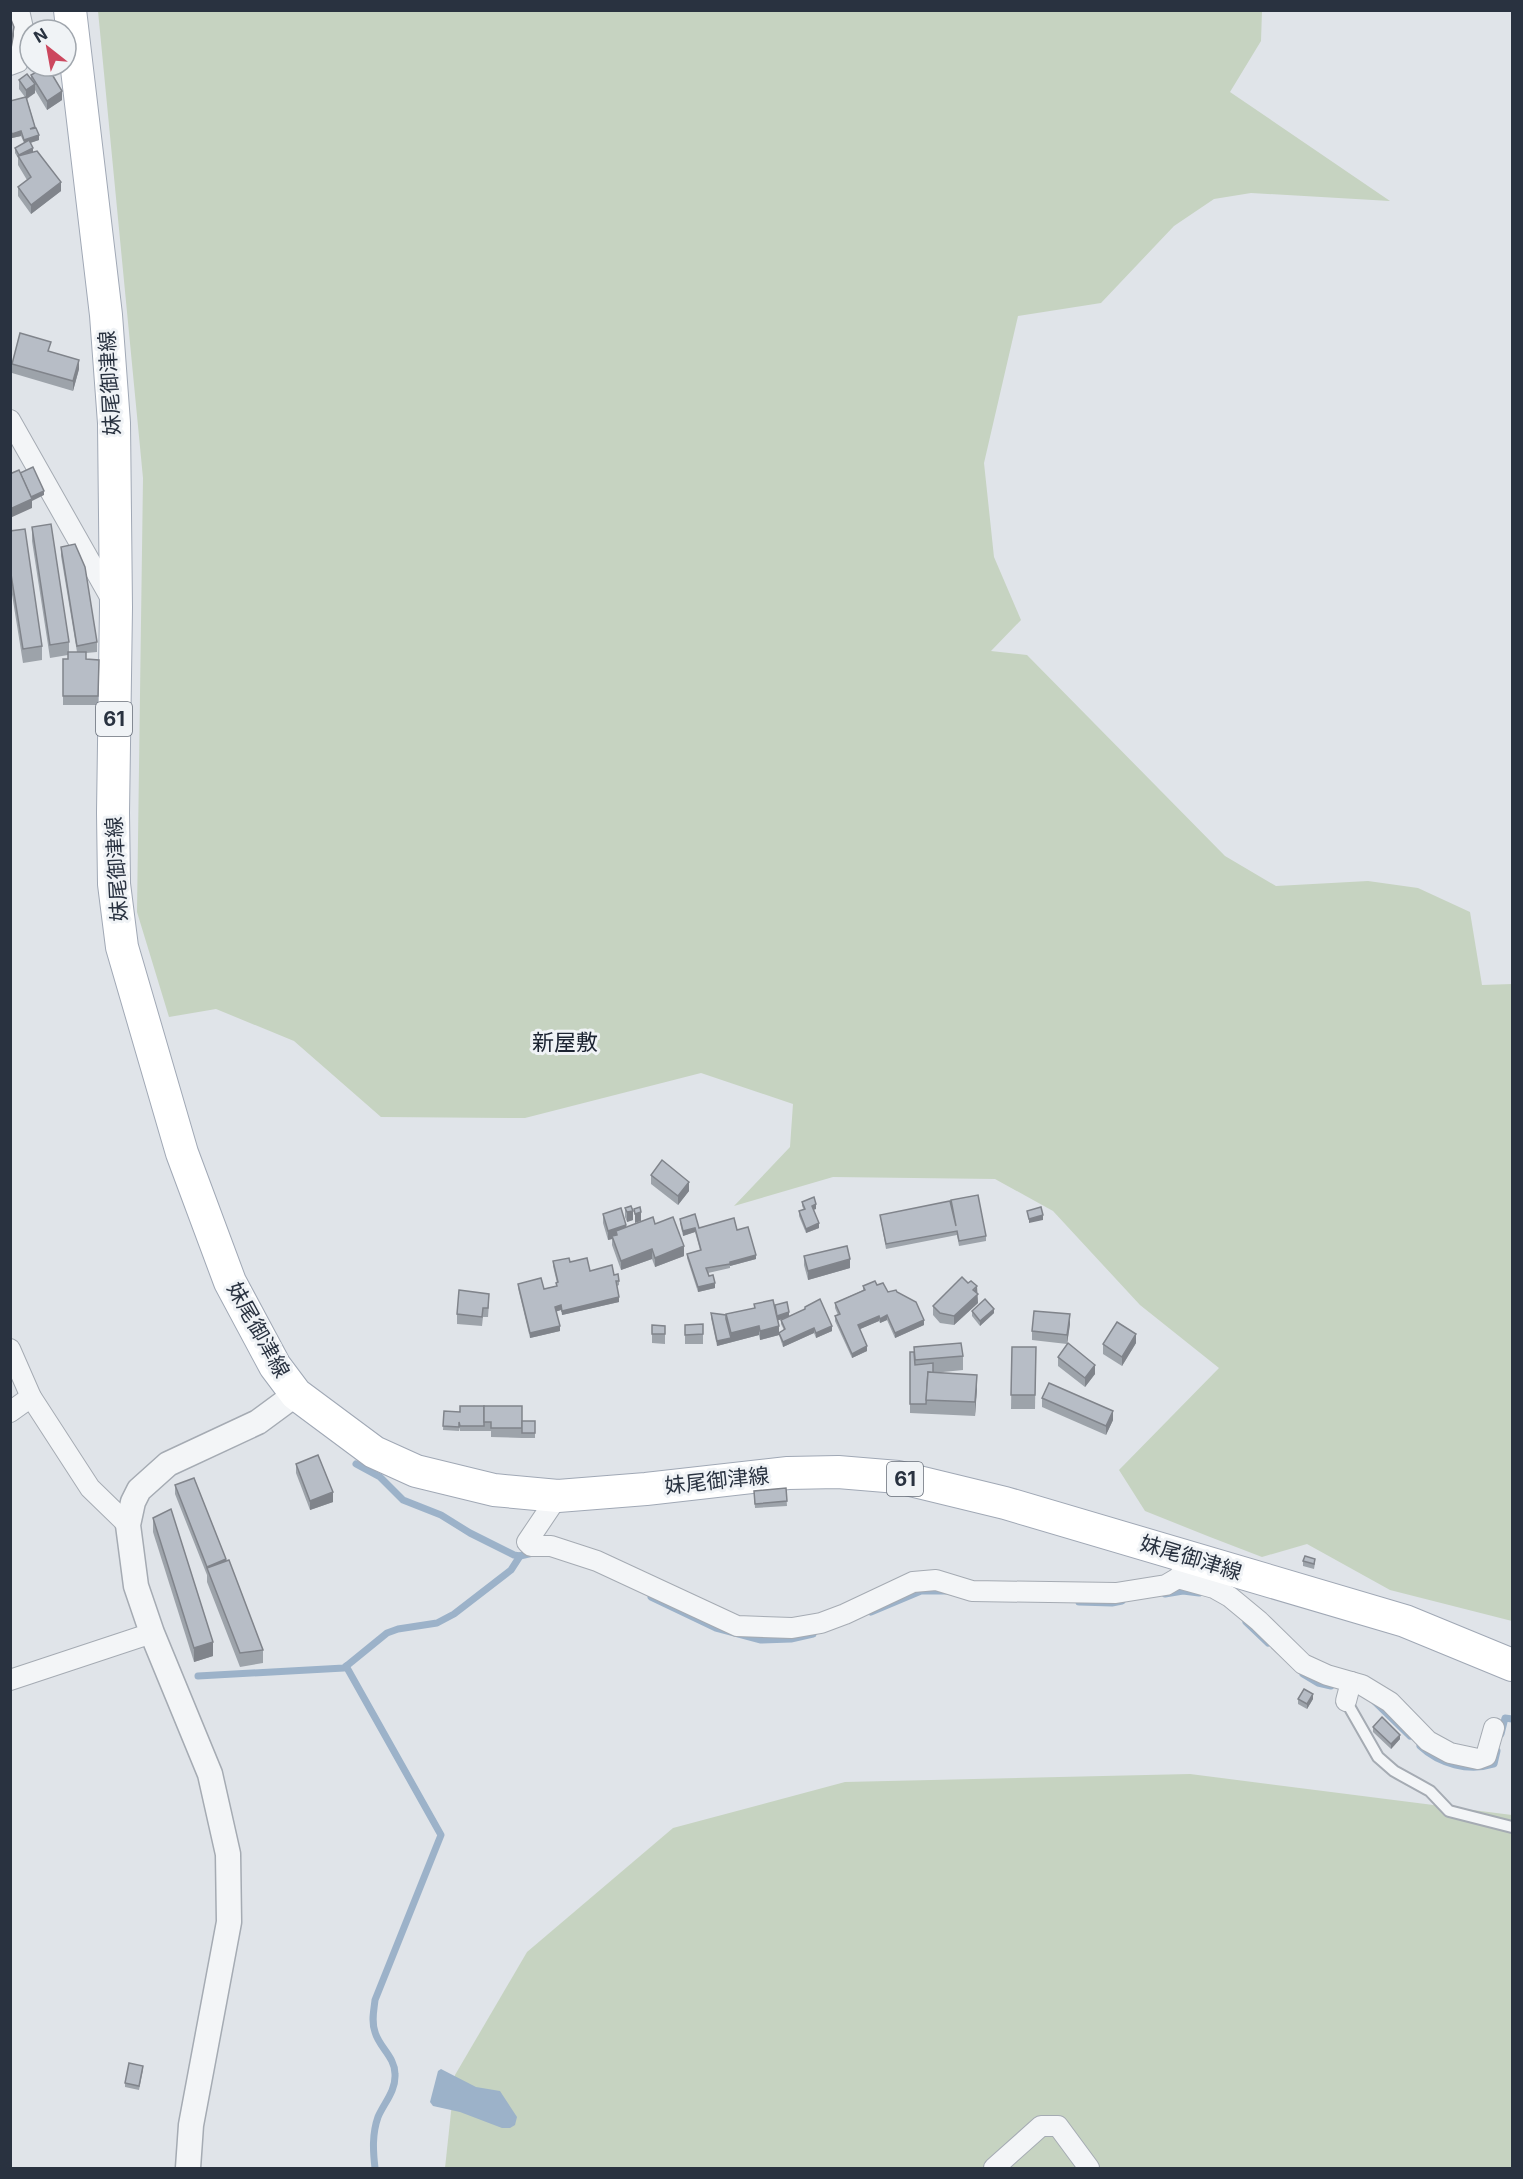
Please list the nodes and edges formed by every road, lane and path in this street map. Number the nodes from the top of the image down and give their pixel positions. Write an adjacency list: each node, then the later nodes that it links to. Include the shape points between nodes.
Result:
1 (19, 10): 3 (street, via 24,33 18,62)
2 (70, 10): 5 (main road, 妹尾御津線 / 61, via 107,325 114,423)
3 (10, 65)
4 (10, 420): 5 (street)
5 (116, 607): 7 (main road, 妹尾御津線 / 61, via 114,884 122,946 182,1153 230,1282 275,1366)
6 (10, 1349): 8 (street)
7 (296, 1394): 10 (main road, 妹尾御津線 / 61, via 374,1452 416,1471 494,1490); 11 (street, via 258,1422 168,1464 139,1490)
8 (31, 1397): 9 (street); 11 (street, via 90,1488)
9 (10, 1412)
10 (558, 1496): 12 (main road, 妹尾御津線 / 61, via 788,1473 898,1477 1005,1503); 12 (street, via 527,1542 531,1546 551,1546 597,1561 737,1626 792,1628 821,1623 913,1582 936,1580 972,1591 1116,1593 1166,1585)
11 (128, 1525): 13 (street, via 136,1586)
12 (1185, 1568): 14 (main road, 妹尾御津線 / 61, via 1405,1621); 16 (street, via 1230,1597 1303,1664)
13 (152, 1633): 15 (street); 20 (street, via 210,1774 228,1854 230,1922 191,2125)
14 (1512, 1665)
15 (10, 1680)
16 (1351, 1682): 17 (street); 18 (street, via 1390,1702 1428,1741 1450,1753 1478,1760 1486,1756)
17 (1346, 1701): 19 (lane, via 1378,1757 1394,1771 1430,1791 1449,1811)
18 (1494, 1728)
19 (1512, 1827)
20 (188, 2169)
21 (994, 2169): 22 (street, via 1041,2126 1058,2126)
22 (1089, 2169)

